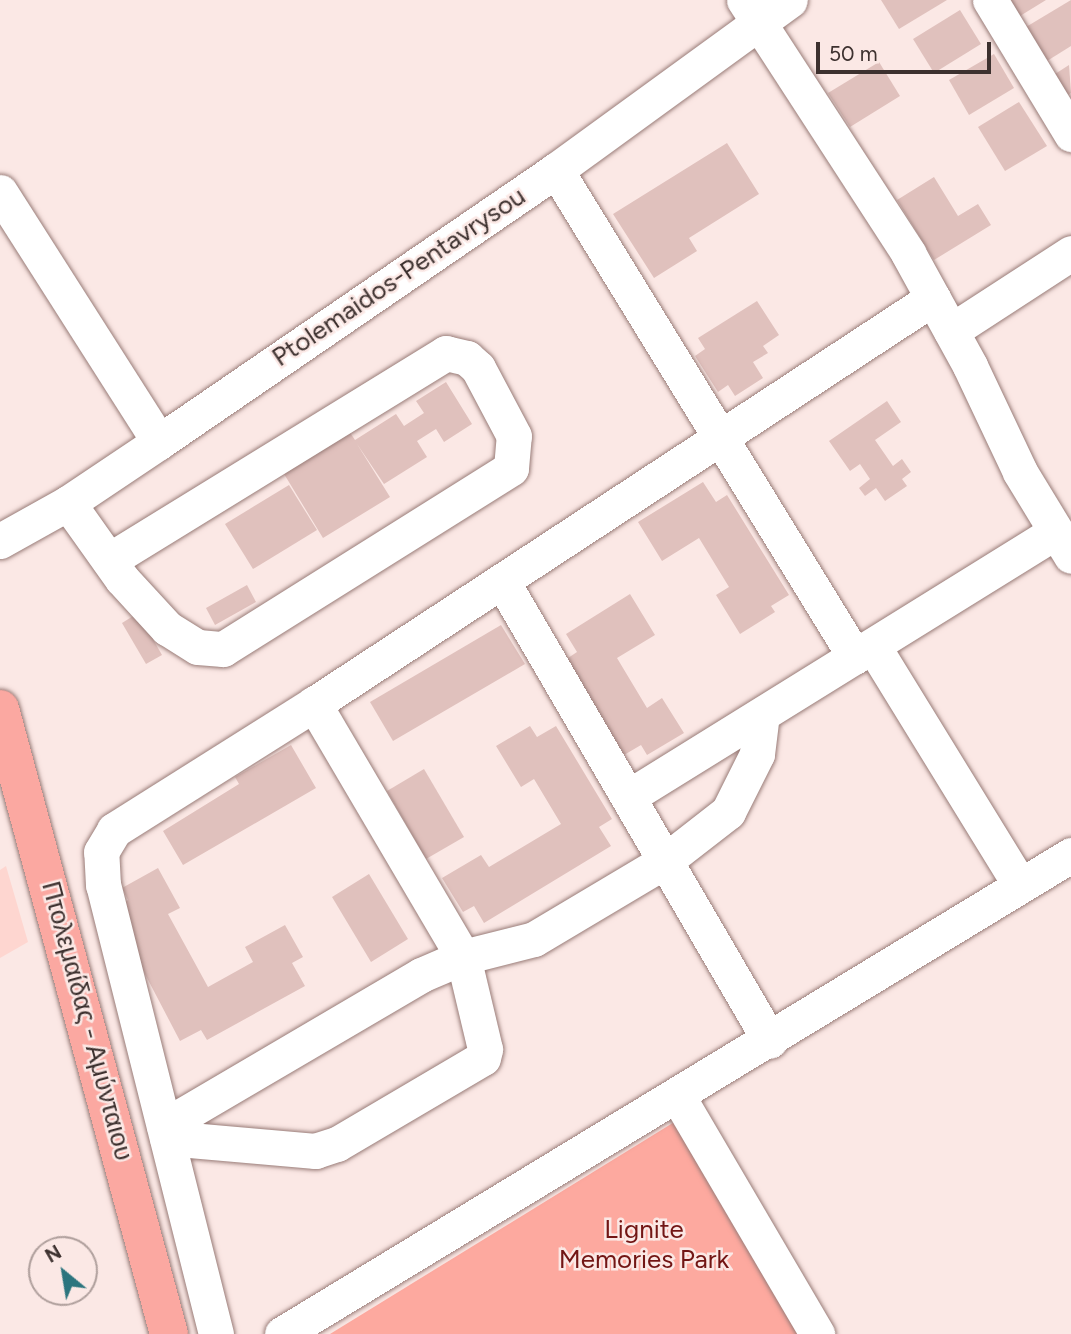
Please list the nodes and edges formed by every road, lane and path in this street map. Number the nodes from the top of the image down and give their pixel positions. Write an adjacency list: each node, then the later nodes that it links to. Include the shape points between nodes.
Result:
1 (790, 0): 3 (street, Ptolemaidos-Pentavrysou)
2 (990, 0): 4 (street)
3 (751, 10): 5 (street, Ptolemaidos-Pentavrysou); 8 (street)
4 (1071, 134)
5 (556, 170): 10 (street); 11 (street, Ptolemaidos-Pentavrysou)
6 (0, 192): 11 (street)
7 (1071, 253): 9 (street)
8 (933, 298): 9 (street); 10 (street)
9 (951, 331): 14 (street, via 1020,472)
10 (721, 437): 16 (street); 17 (street)
11 (159, 442): 12 (street, Ptolemaidos-Pentavrysou)
12 (68, 503): 13 (street, Ptolemaidos-Pentavrysou); 15 (street)
13 (0, 541)
14 (1063, 544): 17 (street)
15 (109, 560): 15 (street, via 167,628 198,646 223,649 511,468 514,436 478,368 467,358 446,353)
16 (502, 581): 18 (street); 21 (street)
17 (864, 651): 20 (street); 24 (street)
18 (314, 704): 25 (street); 28 (street, via 114,830 101,852 103,885)
19 (0, 711): 29 (main road, Πτολεμαίδας - Αμύνταιου)
20 (762, 716): 21 (street); 23 (street, via 757,754 728,812)
21 (628, 797): 23 (street)
22 (1071, 855): 24 (street)
23 (665, 860): 25 (street, via 534,939); 26 (street)
24 (1020, 885): 26 (street)
25 (463, 957): 28 (street, via 421,975); 28 (street, via 485,1049 474,1067 337,1144 315,1151)
26 (770, 1041): 27 (street)
27 (677, 1095): 31 (street); 32 (street)
28 (166, 1132): 30 (street)
29 (169, 1334)
30 (216, 1334)
31 (282, 1334)
32 (817, 1334)

